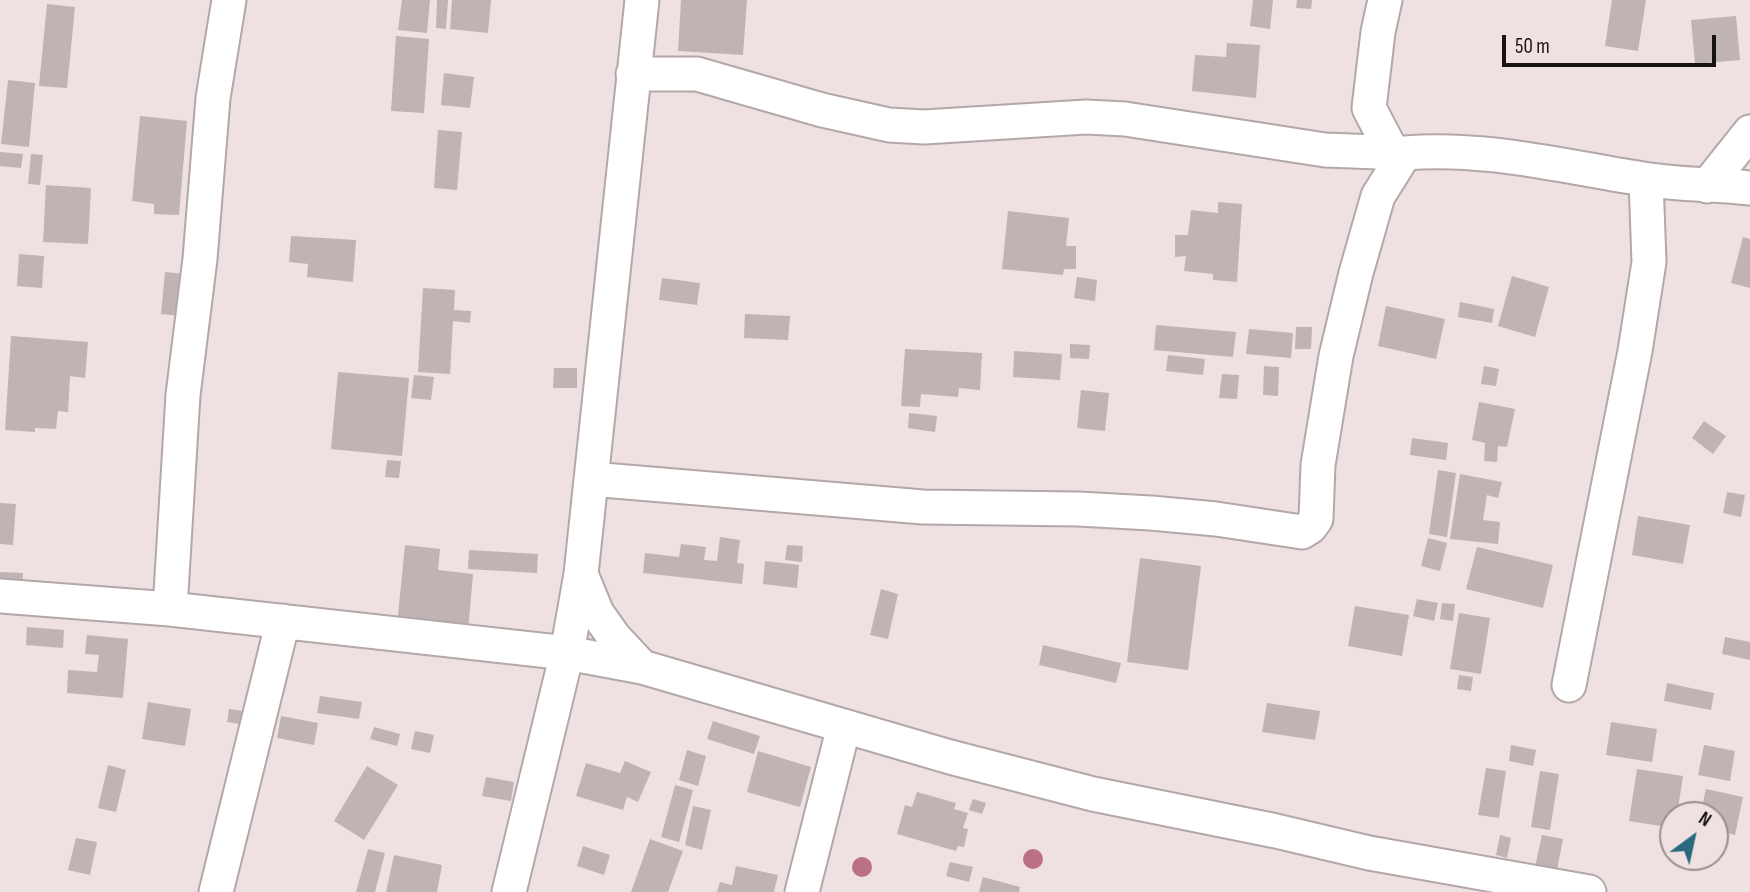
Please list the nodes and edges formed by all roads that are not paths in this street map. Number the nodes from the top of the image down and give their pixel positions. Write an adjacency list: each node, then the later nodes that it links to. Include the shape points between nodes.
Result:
1 (229, 0): 15 (street, via 214,98 183,395)
2 (642, 0): 4 (street)
3 (1385, 0): 5 (street)
4 (633, 74): 7 (street, via 697,74 889,125 1125,119); 12 (street)
5 (1369, 108): 7 (street); 8 (street)
6 (1750, 132): 10 (street)
7 (1325, 150): 8 (street)
8 (1389, 152): 9 (street, via 1499,157); 12 (street, via 1336,356 1318,465 1315,519 1302,532 1151,513 923,507)
9 (1646, 180): 10 (street); 19 (street, via 1649,262)
10 (1707, 186): 11 (street)
11 (1750, 188)
12 (591, 479): 13 (street)
13 (581, 573): 17 (street); 18 (street, via 597,613)
14 (0, 596): 15 (street)
15 (170, 609): 16 (street)
16 (283, 621): 17 (street); 21 (street)
17 (567, 653): 18 (street); 22 (street)
18 (642, 667): 20 (street)
19 (1569, 685)
20 (844, 726): 23 (street); 24 (street, via 1093,794 1369,853)
21 (216, 892)
22 (509, 892)
23 (802, 892)
24 (1589, 892)

